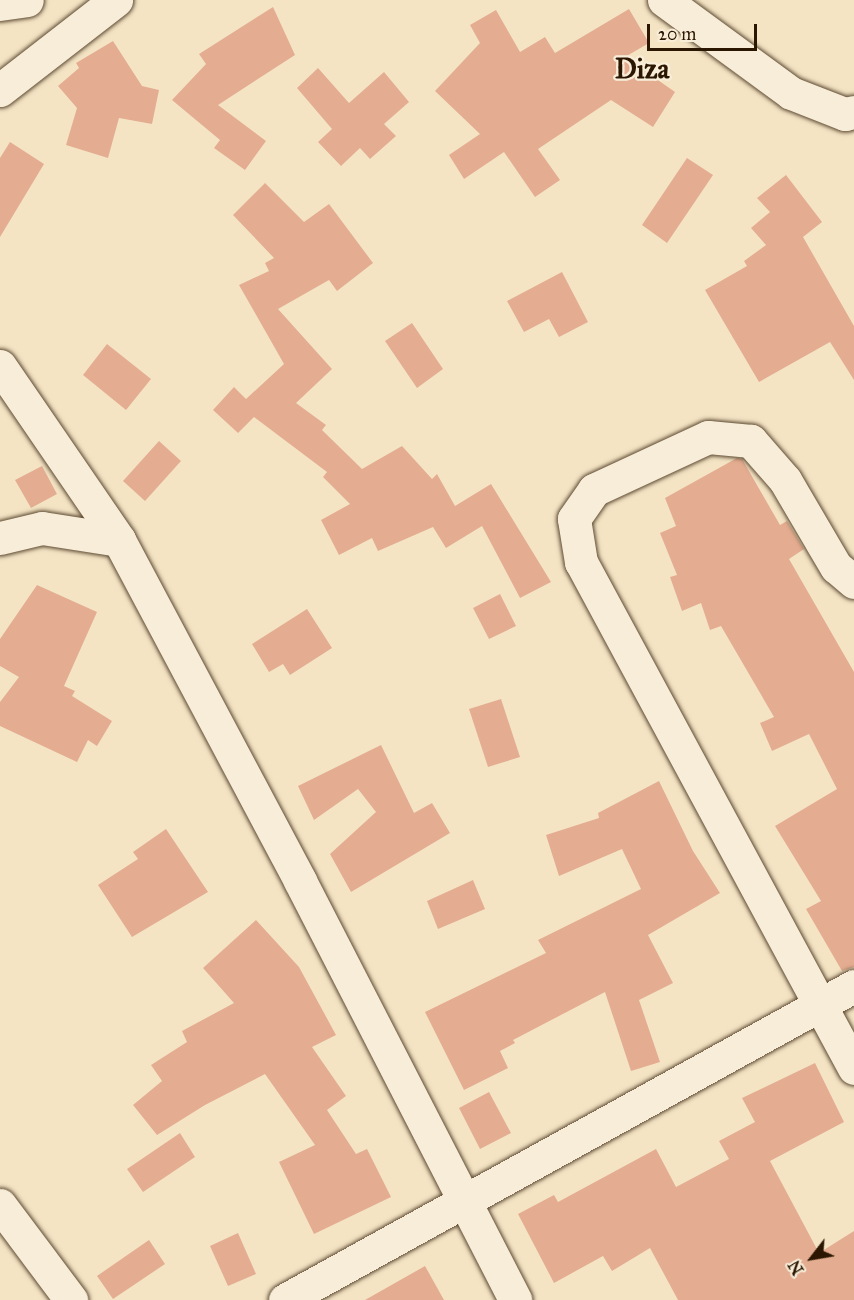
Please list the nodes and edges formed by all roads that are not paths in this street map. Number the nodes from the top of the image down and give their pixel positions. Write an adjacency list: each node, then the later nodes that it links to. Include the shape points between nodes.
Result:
1 (27, 0): 4 (street)
2 (116, 0): 5 (street)
3 (664, 0): 6 (street, via 791,93 845,114)
4 (0, 4)
5 (0, 90)
6 (854, 112)
7 (0, 366): 9 (street)
8 (0, 538): 9 (street, via 42,528)
9 (119, 540): 14 (street, via 300,881)
10 (854, 582): 12 (street, via 836,567 785,480 751,441 708,437 594,490 574,519 581,562)
11 (854, 986): 12 (street)
12 (819, 1002): 13 (street); 14 (street)
13 (854, 1068)
14 (461, 1201): 17 (street); 18 (street)
15 (0, 1205): 16 (street)
16 (71, 1300)
17 (285, 1300)
18 (515, 1300)

